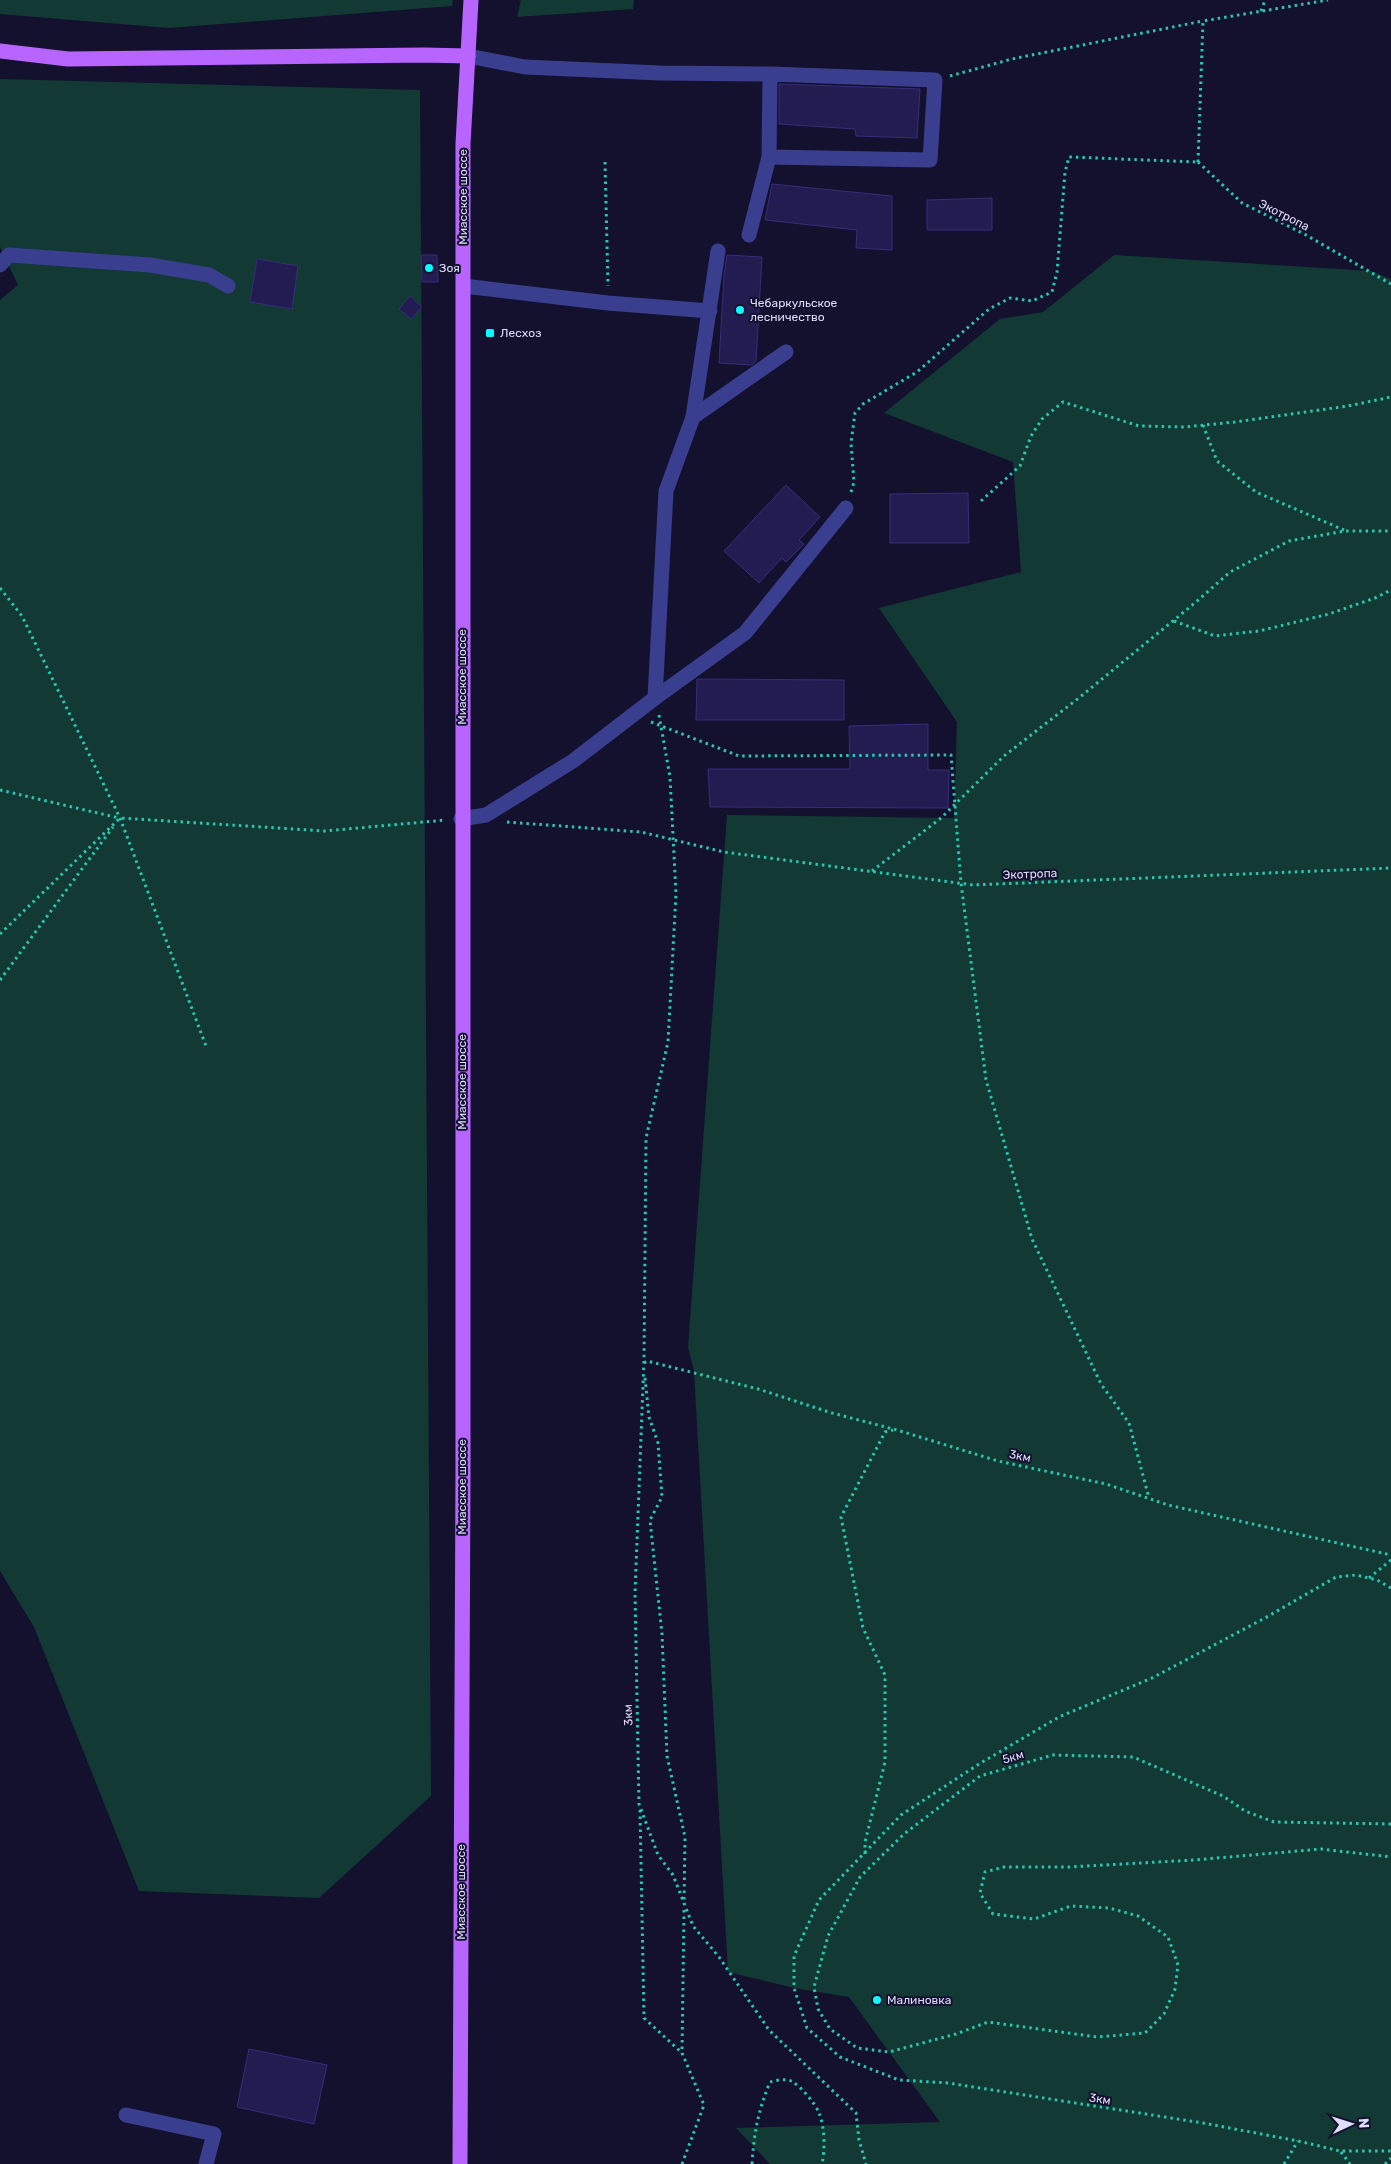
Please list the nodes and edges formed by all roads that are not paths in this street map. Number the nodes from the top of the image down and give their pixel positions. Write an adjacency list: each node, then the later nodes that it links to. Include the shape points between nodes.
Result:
1 (471, 0): 3 (main road, Миасское шоссе)
2 (0, 51): 3 (main road, via 68,59)
3 (468, 56): 4 (street, via 525,67); 10 (main road, Миасское шоссе, via 463,144)
4 (770, 74): 5 (street); 5 (street, via 935,80 930,160)
5 (769, 157): 6 (street)
6 (749, 235)
7 (718, 251): 11 (street)
8 (0, 265): 9 (street, via 9,255 150,265 209,275)
9 (228, 286)
10 (464, 286): 11 (street); 16 (main road, Миасское шоссе)
11 (710, 311): 13 (street)
12 (786, 352): 13 (street)
13 (692, 417): 15 (street, via 666,491)
14 (846, 508): 15 (street, via 744,633)
15 (655, 698): 16 (street, via 573,761 486,815)
16 (462, 819): 19 (main road, Миасское шоссе)
17 (126, 2116): 18 (street, via 214,2134)
18 (206, 2164)
19 (460, 2164)

